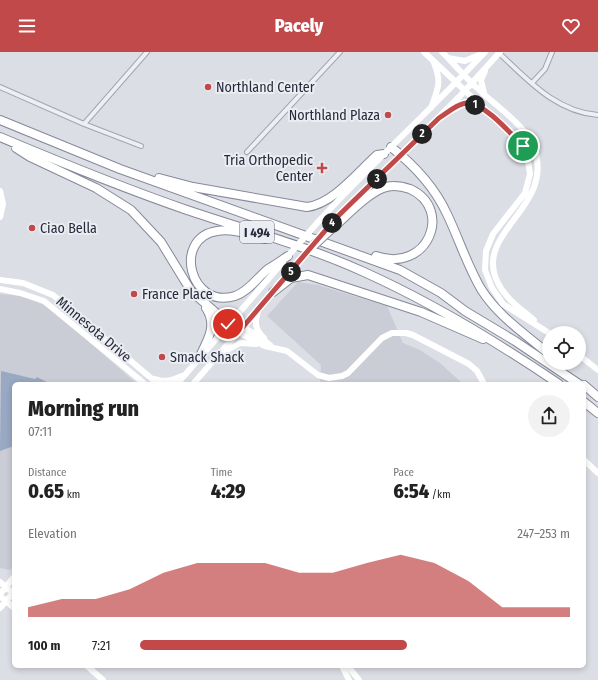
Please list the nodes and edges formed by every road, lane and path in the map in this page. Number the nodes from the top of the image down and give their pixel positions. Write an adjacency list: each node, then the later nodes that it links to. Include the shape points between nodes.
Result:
1 (147, 52): 23 (street)
2 (340, 52): 27 (street)
3 (424, 52): 9 (street)
4 (442, 52): 8 (street)
5 (484, 52): 8 (street, via 465,61); 11 (street)
6 (552, 52): 14 (street, via 545,69)
7 (499, 53): 10 (street); 14 (street)
8 (448, 58): 11 (street)
9 (432, 60): 12 (street); 19 (street, via 439,77 439,88)
10 (488, 65): 13 (street); 17 (street, via 481,80)
11 (464, 75): 12 (street); 13 (street)
12 (456, 83): 16 (street); 19 (street)
13 (472, 83): 16 (street); 17 (street)
14 (532, 84): 20 (street, via 563,106)
15 (0, 87): 23 (street)
16 (465, 91): 18 (street); 21 (street)
17 (486, 96): 33 (street, via 524,132 534,149 538,165 537,181)
18 (482, 108): 21 (street, via 462,104); 32 (street, via 513,136 527,155 530,174 528,184)
19 (430, 109): 26 (street)
20 (598, 115)
21 (439, 118): 29 (street)
22 (0, 120): 30 (highway, I 494)
23 (84, 124): 25 (street)
24 (0, 138): 39 (highway, I 494, via 121,186); 43 (highway, via 30,157 96,188 126,206 161,242)
25 (141, 146)
26 (390, 148): 28 (street); 29 (highway)
27 (247, 152)
28 (384, 154): 30 (highway, via 377,155 327,200 317,206 307,207 194,187); 38 (street, bridge)
29 (401, 156): 35 (street); 51 (highway, via 427,182 438,198 472,272 488,298 512,324)
30 (120, 169): 36 (highway, I 494)
31 (0, 191): 34 (street, via 3,204)
32 (514, 208): 33 (street); 47 (street, via 488,242 485,260 488,280 503,304)
33 (520, 212): 46 (street, via 497,244 494,253 494,273 504,293)
34 (0, 217)
35 (328, 230): 36 (highway, via 372,194 389,186 405,188 418,194 428,207 432,220 430,236 424,245 416,253 399,260 385,259 343,244); 37 (highway, bridge)
36 (322, 242): 65 (highway, I 494, via 400,270 442,293 465,311)
37 (314, 245): 42 (street, bridge)
38 (288, 256): 39 (highway, via 242,293 231,297 221,297 207,292 194,279 190,264 194,249 201,239 211,232 224,230); 45 (street)
39 (328, 257): 50 (highway, I 494, via 420,299)
40 (0, 280): 58 (street, Minnesota Drive, via 23,283 53,295)
41 (0, 289): 59 (street, Minnesota Drive, via 44,300)
42 (273, 292): 44 (street); 50 (highway, via 291,278 308,275 421,312)
43 (198, 298): 45 (highway); 53 (highway, via 208,310 212,324)
44 (259, 308): 48 (street); 49 (street, via 255,324)
45 (230, 322): 48 (highway); 53 (street)
46 (542, 327)
47 (542, 329)
48 (240, 330): 49 (street); 52 (street)
49 (268, 345): 52 (street, via 240,343); 63 (street, via 292,354 318,375 334,378 348,373 387,334 406,333 469,364 477,371)
50 (505, 348): 64 (highway, I 494)
51 (542, 348)
52 (219, 354): 62 (street)
53 (199, 358): 57 (street)
54 (586, 361): 56 (street)
55 (567, 370): 66 (highway)
56 (598, 370)
57 (184, 375): 58 (street, via 170,381 160,381); 61 (street)
58 (149, 376): 60 (street, Minnesota Drive)
59 (142, 382)
60 (156, 382)
61 (179, 382)
62 (196, 382)
63 (483, 382)
64 (556, 382)
65 (576, 382)
66 (582, 382)
67 (586, 386): 69 (highway)
68 (586, 389): 69 (highway)
69 (598, 397)
70 (586, 404): 71 (highway)
71 (598, 413)
72 (586, 462): 73 (street)
73 (598, 473)
74 (12, 580): 76 (street)
75 (0, 582): 76 (street)
76 (6, 587): 77 (street); 78 (street)
77 (12, 592)
78 (0, 594): 80 (street)
79 (12, 595): 80 (street)
80 (6, 601): 81 (street); 82 (street)
81 (12, 606)
82 (0, 608)
83 (89, 668): 86 (street)
84 (343, 668): 87 (street)
85 (350, 668): 88 (street)
86 (103, 680)
87 (349, 680)
88 (359, 680)

